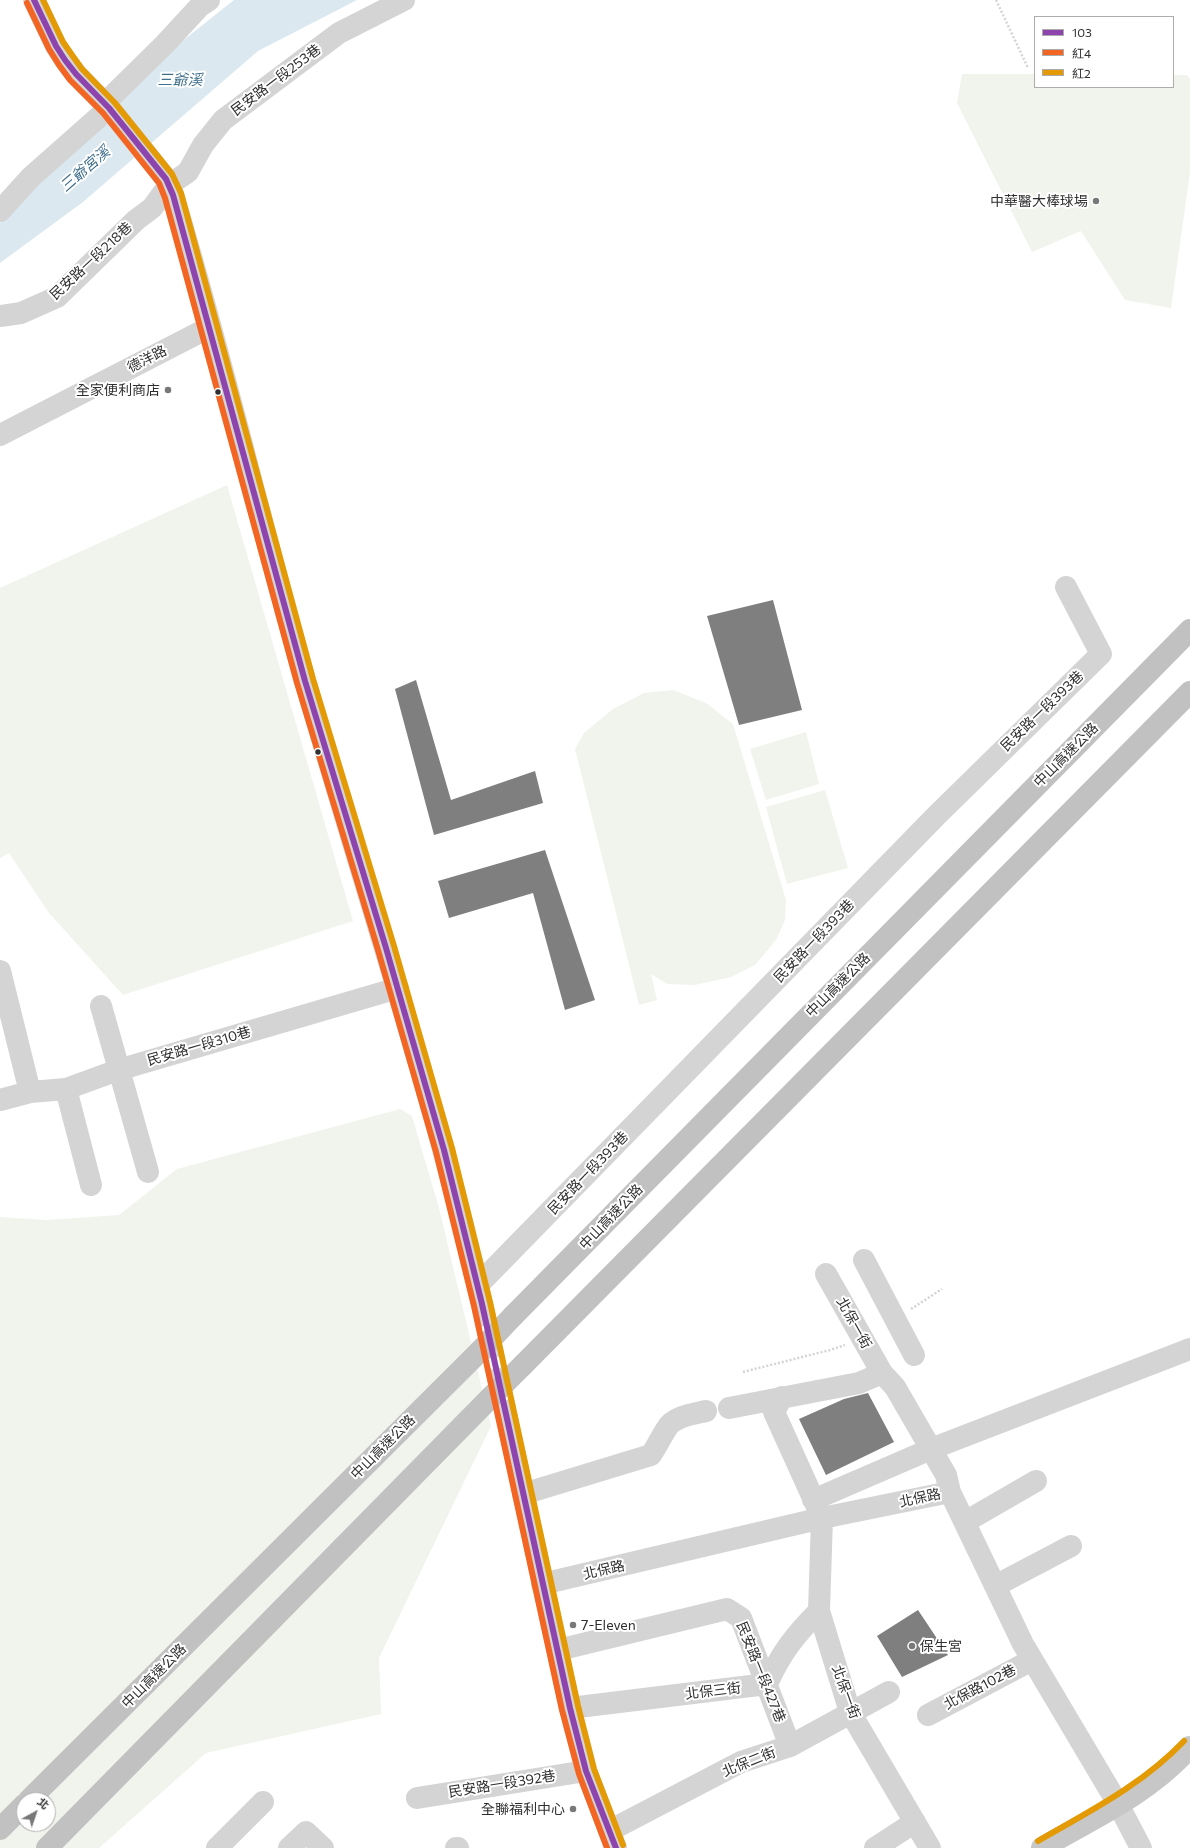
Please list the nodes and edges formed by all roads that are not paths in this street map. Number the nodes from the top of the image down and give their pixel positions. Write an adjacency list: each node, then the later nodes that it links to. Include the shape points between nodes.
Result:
1 (34, 0): 4 (street, via 65,60)
2 (209, 0): 4 (street, via 200,6 165,44)
3 (404, 0): 5 (street, 民安路一段253巷, via 339,33 223,120 202,145 188,172)
4 (110, 109): 5 (street); 6 (street, via 32,177)
5 (167, 182): 7 (street, 民安路一段218巷, via 152,208 136,220 57,297 21,313); 8 (street, via 174,194)
6 (0, 211)
7 (0, 316)
8 (210, 326): 9 (street, 德洋路); 14 (street, via 305,681)
9 (0, 435)
10 (1066, 587): 14 (street, 民安路一段393巷, via 1101,654 936,816 480,1295 444,1150)
11 (1190, 630): 51 (highway, 中山高速公路, bridge, via 480,1351)
12 (1190, 692): 59 (highway, bridge)
13 (0, 971): 18 (street)
14 (398, 988): 16 (street, 民安路一段310巷)
15 (102, 1006): 16 (street)
16 (118, 1070): 17 (street, 民安路一段310巷); 20 (street)
17 (66, 1089): 18 (street, 民安路一段310巷); 21 (street)
18 (30, 1092): 19 (street, 民安路一段310巷)
19 (0, 1100)
20 (148, 1172)
21 (91, 1185)
22 (864, 1260): 25 (street)
23 (826, 1274): 26 (street, 北保一街)
24 (1190, 1349): 31 (street)
25 (914, 1355)
26 (882, 1373): 27 (street, via 859,1383); 31 (street, 北保一街, via 896,1387)
27 (782, 1397): 28 (street); 35 (street, via 774,1412)
28 (729, 1408)
29 (706, 1411): 34 (street, via 677,1419 667,1427 651,1455)
30 (508, 1423): 34 (street)
31 (931, 1449): 33 (street, 北保一街, via 946,1475); 35 (street)
32 (1036, 1481): 36 (street)
33 (950, 1492): 35 (street, 北保路); 36 (street, 北保路)
34 (523, 1494): 38 (street)
35 (817, 1509): 38 (street, 北保路); 40 (street, 北保一街)
36 (965, 1522): 39 (street, 北保路)
37 (1071, 1546): 39 (street)
38 (542, 1584): 41 (street)
39 (996, 1586): 42 (street, 北保路)
40 (819, 1611): 43 (street, via 797,1633 778,1659); 46 (street, 北保一街)
41 (558, 1650): 43 (street, 民安路一段427巷, via 727,1609 742,1618); 45 (street)
42 (1032, 1660): 47 (street, 北保路102巷); 54 (street, 北保路)
43 (767, 1684): 45 (street, 北保三街); 48 (street, 民安路一段427巷)
44 (889, 1692): 46 (street, 北保二街)
45 (570, 1708): 50 (street)
46 (850, 1712): 48 (street, 北保二街); 56 (street, 北保一街)
47 (928, 1715)
48 (790, 1746): 58 (street, 北保二街, via 741,1762)
49 (1190, 1747): 54 (main road, via 1165,1773)
50 (586, 1771): 52 (street, 民安路一段392巷); 58 (street)
51 (37, 1792)
52 (417, 1798)
53 (262, 1802): 60 (street)
54 (1118, 1804): 65 (main road); 66 (street, 北保路)
55 (16, 1813): 57 (highway)
56 (914, 1822): 63 (street); 64 (street, 北保一街)
57 (0, 1829)
58 (613, 1840)
59 (46, 1848)
60 (217, 1848)
61 (289, 1848): 62 (street, via 306,1832)
62 (324, 1848)
63 (875, 1848)
64 (930, 1848)
65 (1042, 1848)
66 (1141, 1848)

